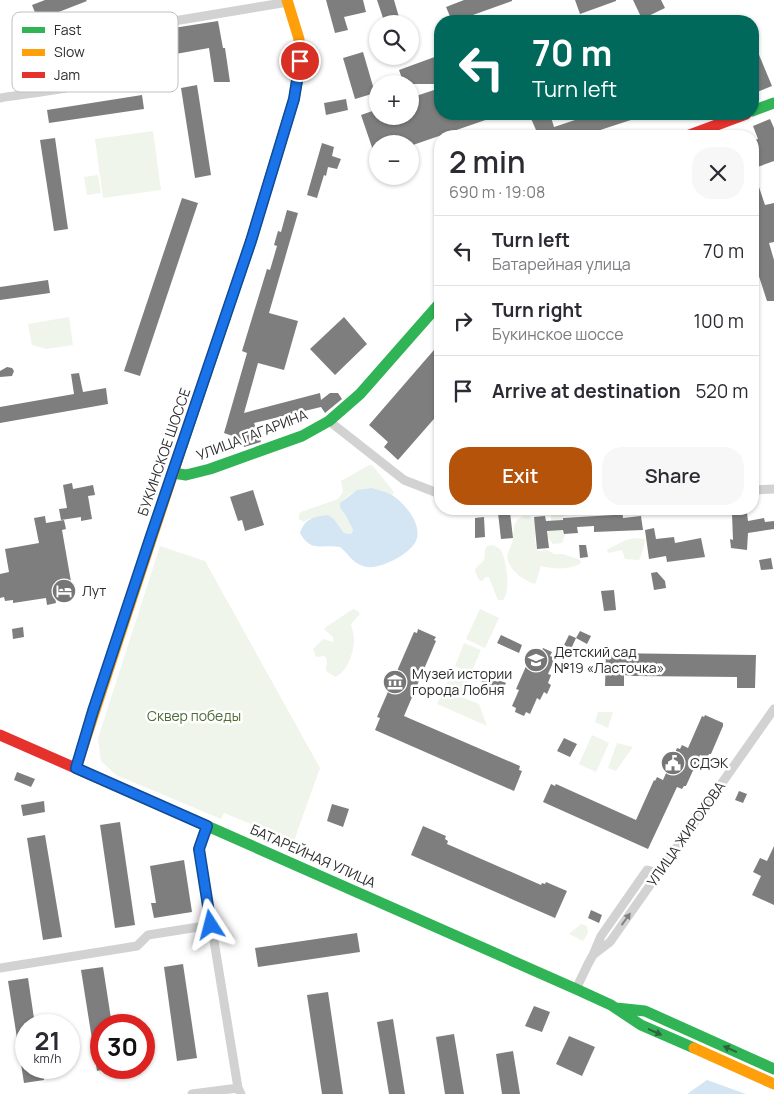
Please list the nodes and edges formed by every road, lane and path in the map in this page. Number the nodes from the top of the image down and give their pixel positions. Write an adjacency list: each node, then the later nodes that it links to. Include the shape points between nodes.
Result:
1 (287, 1): 2 (street); 11 (main road, БУКИНСКОЕ ШОССЕ, via 300,44 294,99 251,241)
2 (178, 20)
3 (36, 92): 4 (street)
4 (0, 98)
5 (774, 103): 6 (main road)
6 (759, 108)
7 (730, 120): 8 (main road)
8 (703, 130)
9 (434, 310): 10 (main road, УЛИЦА ГАГАРИНА, via 360,394)
10 (329, 421): 11 (main road, УЛИЦА ГАГАРИНА, via 302,436 210,469 186,475); 14 (street, via 404,480)
11 (173, 473): 17 (main road, БУКИНСКОЕ ШОССЕ)
12 (774, 489): 13 (street)
13 (759, 490)
14 (434, 492)
15 (774, 709): 19 (street, УЛИЦА ЖИРОХОВА)
16 (0, 735): 17 (main road, БАТАРЕЙНАЯ УЛИЦА)
17 (76, 768): 18 (main road, БАТАРЕЙНАЯ УЛИЦА)
18 (207, 826): 20 (street, via 199,849); 23 (main road, БАТАРЕЙНАЯ УЛИЦА)
19 (659, 873): 21 (street, УЛИЦА ЖИРОХОВА, one-way to 19, via 610,942); 21 (street, УЛИЦА ЖИРОХОВА, via 647,870 600,936)
20 (211, 925): 22 (street, via 148,935 137,946); 27 (street)
21 (593, 955): 23 (street, УЛИЦА ЖИРОХОВА)
22 (0, 968)
23 (576, 989): 24 (main road, БАТАРЕЙНАЯ УЛИЦА)
24 (613, 1007): 25 (main road, БАТАРЕЙНАЯ УЛИЦА, one-way to 24, via 645,1011); 26 (main road, БАТАРЕЙНАЯ УЛИЦА, one-way to 26, via 641,1025)
25 (774, 1069)
26 (774, 1084)
27 (240, 1091): 28 (street)
28 (192, 1094)

